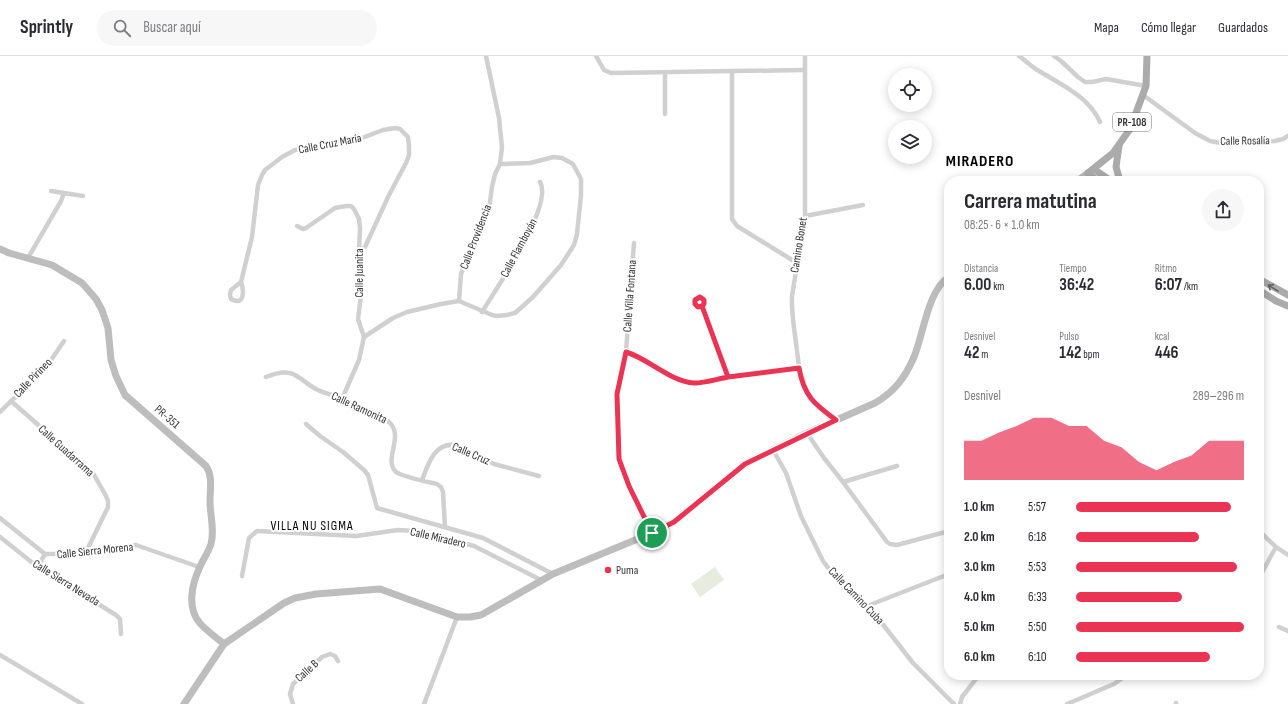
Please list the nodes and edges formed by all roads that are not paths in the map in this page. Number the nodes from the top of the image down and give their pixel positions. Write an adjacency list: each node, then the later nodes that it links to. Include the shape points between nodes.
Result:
1 (486, 56): 16 (street, Calle Providencia, via 502,139)
2 (596, 56): 8 (street, via 607,72)
3 (805, 56): 7 (street, Camino Bonet)
4 (1019, 56): 13 (street, via 1087,103)
5 (1054, 56): 10 (street, via 1084,82 1111,79)
6 (1147, 56): 10 (main road, PR-108)
7 (804, 70): 9 (street); 27 (street, Camino Bonet)
8 (665, 72): 9 (street); 12 (street)
9 (732, 72): 33 (street, via 732,219 737,226)
10 (1146, 86): 11 (main road, PR-108)
11 (1143, 96): 14 (street, Calle Rosalía, via 1195,133 1214,142 1275,141); 15 (main road, PR-108, via 1130,129)
12 (665, 114)
13 (1100, 122)
14 (1288, 136)
15 (1120, 144): 17 (main road, PR-108, via 1107,159); 21 (main road, via 1116,167)
16 (500, 164): 39 (street, Calle Providencia, via 495,174 489,209 462,274); 42 (street, via 562,158 573,164 581,179 582,195 574,245 557,271 515,313 492,315)
17 (1091, 171): 18 (main road, PR-108); 19 (main road); 20 (main road)
18 (1084, 176)
19 (1094, 176)
20 (1101, 176)
21 (1119, 176)
22 (540, 182): 42 (street, Calle Flamboyán, via 543,191 532,227)
23 (51, 191): 24 (street)
24 (64, 193): 25 (street); 32 (street)
25 (83, 196)
26 (863, 205): 27 (street)
27 (804, 216): 33 (street, Camino Bonet)
28 (298, 226): 31 (street, Calle Juanita, via 306,228 335,208 351,206 359,219)
29 (634, 243): 45 (street, Calle Villa Fontana)
30 (0, 249): 32 (main road, PR-351 / PR-351)
31 (359, 252): 36 (street, Calle Cruz María, via 365,247 406,163 409,141 400,129 383,130 362,138 295,150 273,163 259,180 252,237); 43 (street, Calle Juanita, via 362,287 358,319)
32 (28, 258): 71 (main road, PR-351 / PR-351, via 52,264 65,271 91,292 106,319 111,360 125,395 209,470 213,533 211,545)
33 (797, 263): 46 (street, Camino Bonet, via 791,308)
34 (944, 280): 52 (main road, via 931,300 914,357 897,386 875,404)
35 (1264, 281): 38 (main road, one-way to 35)
36 (241, 282)
37 (1264, 293): 41 (main road)
38 (1288, 296)
39 (459, 301): 42 (street); 43 (street, via 407,312)
40 (702, 306): 48 (street)
41 (1288, 306)
42 (482, 312)
43 (364, 337): 49 (street, Calle Juanita, via 359,360)
44 (64, 341): 50 (street, Calle Pirineo, via 47,366)
45 (626, 352): 48 (street, via 635,354 684,381 695,383); 63 (street, Calle Villa Fontana, via 617,394 619,459)
46 (799, 368): 48 (street); 52 (street, Camino Bonet, via 804,388 810,397)
47 (266, 377): 49 (street, Calle Ramonita, via 290,373 317,390)
48 (728, 377)
49 (342, 398): 58 (street, Calle Ramonita, via 391,424 396,438 392,460 394,469 401,474)
50 (11, 401): 51 (street, Calle Pirineo); 67 (street, Calle Guadarrama, via 93,473 106,496 108,507)
51 (0, 412)
52 (836, 420): 54 (main road)
53 (306, 424): 61 (street, via 364,470 368,475 377,508)
54 (808, 433): 55 (main road); 59 (street)
55 (773, 450): 63 (main road, via 745,464 674,522); 77 (street, Calle Camino Cuba, via 786,473 801,516 823,561 850,594)
56 (897, 466): 59 (street)
57 (539, 476): 58 (street, Calle Cruz, via 494,464 449,444 438,449 433,455)
58 (422, 480): 61 (street, Calle Ramonita, via 437,484 442,490)
59 (843, 482): 62 (street, via 890,544 897,545)
60 (0, 518): 68 (street, Calle Sierra Morena)
61 (445, 527): 73 (street, via 488,540)
62 (944, 532)
63 (652, 533): 73 (main road)
64 (1264, 536): 66 (street)
65 (0, 538): 70 (street, Calle Sierra Nevada)
66 (1276, 547): 69 (street); 72 (street)
67 (86, 552): 68 (street, Calle Sierra Morena); 71 (street, Calle Sierra Morena, via 136,545)
68 (45, 554): 70 (street)
69 (1288, 555)
70 (38, 566): 81 (street, Calle Sierra Nevada, via 116,615 120,619)
71 (199, 567): 82 (main road, PR-351 / PR-351, via 192,595 195,616)
72 (1264, 569)
73 (553, 574): 76 (main road)
74 (242, 576): 76 (street, Calle Miradero, via 249,538 257,531 356,536 398,530 416,531 474,546)
75 (944, 576): 77 (street)
76 (541, 580): 78 (main road, via 481,615)
77 (866, 606): 91 (street, Calle Camino Cuba, via 893,635 913,663)
78 (457, 617): 82 (main road, via 380,589 316,594 284,603); 90 (street)
79 (1279, 627): 80 (street)
80 (1288, 631)
81 (121, 634)
82 (224, 644): 88 (main road)
83 (0, 655): 87 (street)
84 (338, 660): 89 (street, Calle B, via 330,654 322,657 292,684 290,694)
85 (975, 680): 92 (street, via 962,697)
86 (1120, 680): 93 (street)
87 (82, 704)
88 (184, 704)
89 (293, 704)
90 (424, 704)
91 (954, 704)
92 (960, 704)
93 (1067, 704)

